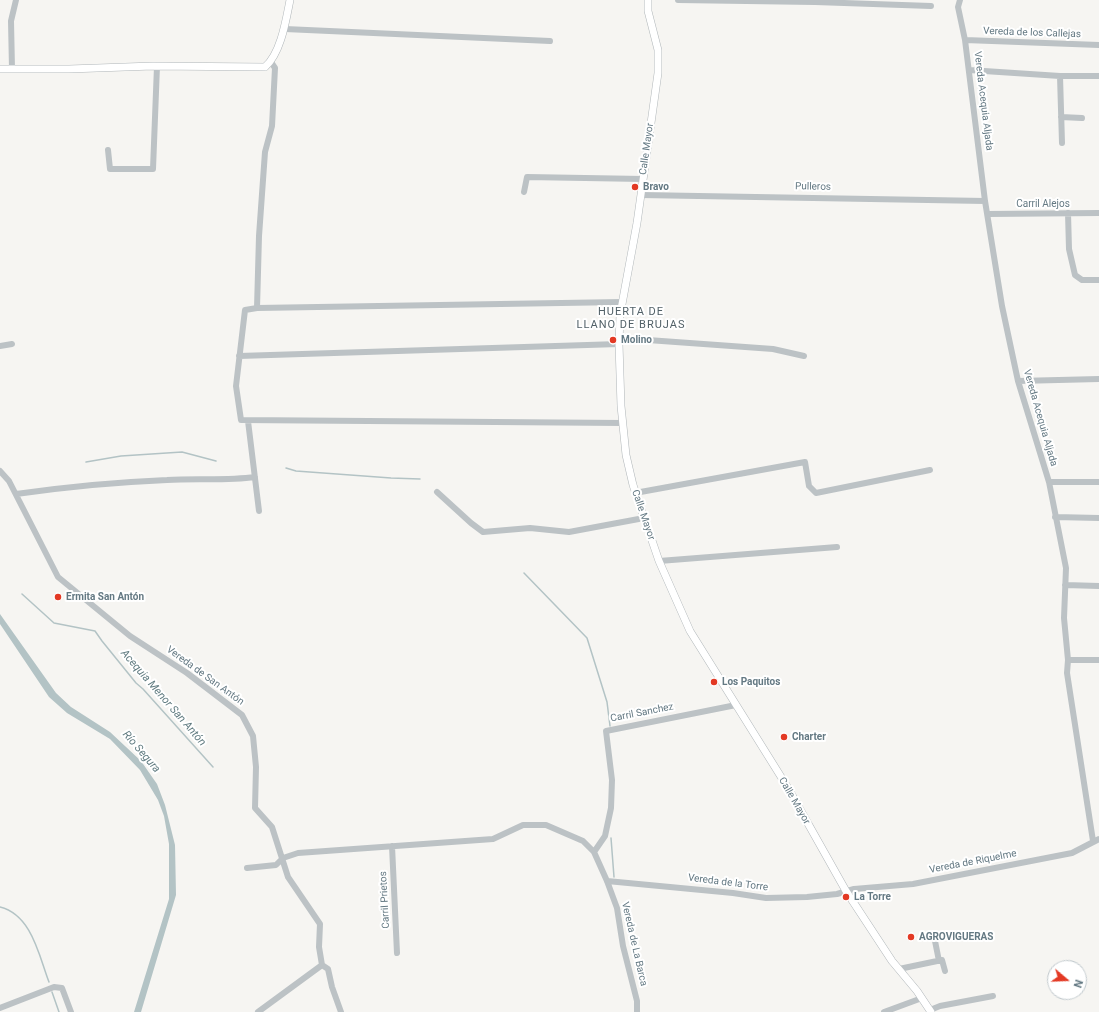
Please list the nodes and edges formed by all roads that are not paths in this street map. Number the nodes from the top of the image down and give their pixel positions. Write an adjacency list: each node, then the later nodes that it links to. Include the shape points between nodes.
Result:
1 (16, 0): 14 (street, via 11,21)
2 (290, 0): 7 (main road)
3 (648, 0): 22 (main road, Calle Mayor, via 659,67)
4 (678, 0): 6 (street)
5 (960, 0): 8 (street, Vereda Acequia Aljada, via 958,7)
6 (932, 6)
7 (285, 29): 9 (street); 11 (main road)
8 (965, 40): 10 (street, Vereda de los Callejas); 15 (street, Vereda Acequia Aljada)
9 (550, 41)
10 (1099, 45)
11 (271, 62): 12 (main road, via 265,67); 31 (street, via 275,68 272,126 264,159)
12 (158, 66): 14 (main road); 21 (street, via 154,169 110,169)
13 (0, 68): 14 (main road)
14 (12, 69)
15 (968, 70): 16 (street); 25 (street, Vereda Acequia Aljada)
16 (1060, 76): 17 (street); 18 (street)
17 (1099, 76)
18 (1061, 117): 19 (street); 20 (street)
19 (1082, 118)
20 (1062, 143)
21 (108, 150)
22 (643, 179): 23 (street, via 528,177); 24 (main road, Calle Mayor)
23 (524, 192)
24 (641, 195): 25 (street, Pulleros); 30 (main road, Calle Mayor)
25 (986, 201): 28 (street, Vereda Acequia Aljada)
26 (1068, 213): 27 (street, Carril Alejos); 28 (street, Carril Alejos); 29 (street, via 1069,249 1075,275 1082,280)
27 (1099, 213)
28 (988, 214): 38 (street, Vereda Acequia Aljada, via 1002,306)
29 (1099, 280)
30 (622, 302): 31 (street); 32 (main road, Calle Mayor)
31 (258, 308): 35 (street, via 245,310)
32 (619, 341): 35 (street); 36 (street, via 773,348); 40 (main road, Calle Mayor)
33 (12, 344): 34 (street)
34 (0, 346)
35 (239, 356): 39 (street, via 236,386 241,420)
36 (804, 356)
37 (1099, 379): 38 (street)
38 (1018, 382): 44 (street, Vereda Acequia Aljada)
39 (248, 420): 40 (street); 43 (street)
40 (622, 423): 47 (main road, Calle Mayor)
41 (930, 470): 47 (street, via 816,493 810,486 805,462)
42 (0, 472): 48 (street, Vereda de San Antón)
43 (255, 477): 48 (street, via 92,484); 49 (street)
44 (1049, 482): 45 (street); 50 (street, Vereda Acequia Aljada)
45 (1099, 482)
46 (436, 492): 51 (street, via 483,532 530,528 569,532)
47 (635, 493): 51 (main road, Calle Mayor)
48 (16, 494): 63 (street, Vereda de San Antón, via 58,577 130,636 187,673 242,715 253,736 256,767 254,808 272,827)
49 (259, 511)
50 (1056, 517): 52 (street); 55 (street, Vereda Acequia Aljada, via 1066,568)
51 (644, 518): 54 (main road, Calle Mayor)
52 (1099, 518)
53 (837, 547): 54 (street)
54 (659, 560): 59 (main road, Calle Mayor, via 690,631)
55 (1065, 585): 56 (street); 57 (street, Vereda Acequia Aljada, via 1064,618)
56 (1099, 586)
57 (1068, 660): 58 (street); 60 (street, Vereda Acequia Aljada, via 1067,673 1075,728)
58 (1099, 660)
59 (736, 705): 62 (street, Carril Sanchez, via 606,731 612,780 611,808 605,836); 66 (main road, Calle Mayor, via 788,788)
60 (1096, 840): 66 (street, Vereda de Riquelme, via 1072,853 913,884)
61 (392, 846): 62 (street, via 493,839 523,825 546,826 583,841); 63 (street, via 298,853); 68 (street, Carril Prietos)
62 (594, 852): 65 (street)
63 (283, 858): 64 (street, via 276,865); 70 (street, Vereda de San Antón, via 288,878 320,924)
64 (246, 868)
65 (607, 881): 66 (street, Vereda de la Torre, via 766,898 807,897); 80 (street, Vereda de La Barca, via 617,908)
66 (846, 891): 71 (main road, Calle Mayor)
67 (934, 936): 69 (street)
68 (397, 953)
69 (939, 961): 71 (street); 72 (street, via 942,960)
70 (322, 965): 78 (street); 79 (street, via 328,969)
71 (899, 969): 74 (main road, Calle Mayor)
72 (945, 971)
73 (993, 996): 76 (street, via 940,1006)
74 (922, 998): 76 (main road, Calle Mayor); 81 (street)
75 (0, 1008): 77 (street, via 54,987 62,988)
76 (931, 1011)
77 (71, 1012)
78 (258, 1012)
79 (341, 1012)
80 (637, 1012)
81 (884, 1012)

